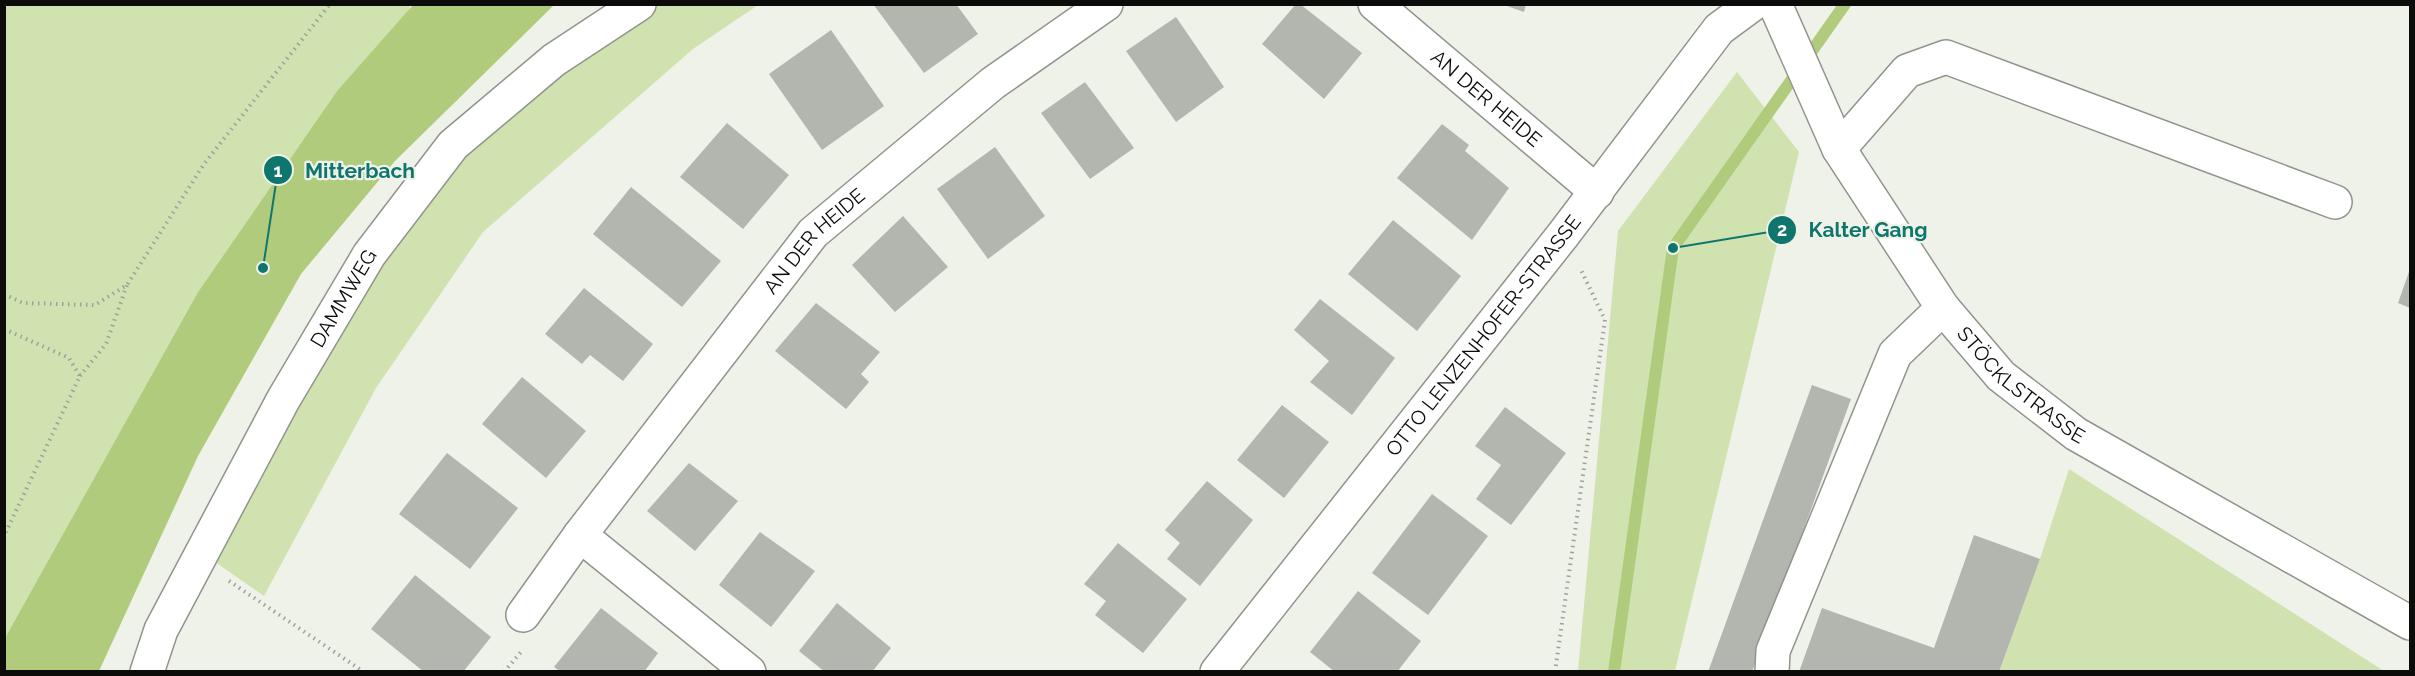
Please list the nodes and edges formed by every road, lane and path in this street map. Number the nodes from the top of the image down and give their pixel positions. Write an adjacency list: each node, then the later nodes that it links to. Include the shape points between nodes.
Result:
1 (330, 4): 11 (path, via 204,164)
2 (639, 4): 18 (street, DAMMWEG, via 554,60 453,145 369,255 283,400)
3 (1106, 4): 16 (street, AN DER HEIDE, via 993,83 813,232)
4 (1375, 4): 8 (street, AN DER HEIDE)
5 (1753, 4): 8 (street, OTTO LENZENHOFER-STRASSE, via 1719,29)
6 (1776, 4): 7 (street, STÖCKLSTRASSE)
7 (1839, 149): 9 (street, via 1907,71 1946,57); 13 (street, STÖCKLSTRASSE)
8 (1597, 192): 10 (street, OTTO LENZENHOFER-STRASSE)
9 (2335, 202)
10 (1563, 235): 24 (street, OTTO LENZENHOFER-STRASSE); 25 (path, via 1605,320)
11 (128, 285): 12 (path, via 95,306 23,303); 15 (path, via 106,344)
12 (4, 294)
13 (1942, 308): 20 (street, STÖCKLSTRASSE, via 2001,376 2076,434); 26 (street, via 1895,354 1773,651)
14 (4, 328): 15 (path, via 69,358)
15 (80, 376): 17 (path)
16 (580, 535): 19 (street, AN DER HEIDE); 23 (street)
17 (4, 536)
18 (198, 560): 21 (street, DAMMWEG, via 161,630); 22 (path)
19 (523, 615)
20 (2410, 623)
21 (147, 672)
22 (364, 672)
23 (749, 672)
24 (1217, 672)
25 (1555, 672)
26 (1772, 672)

